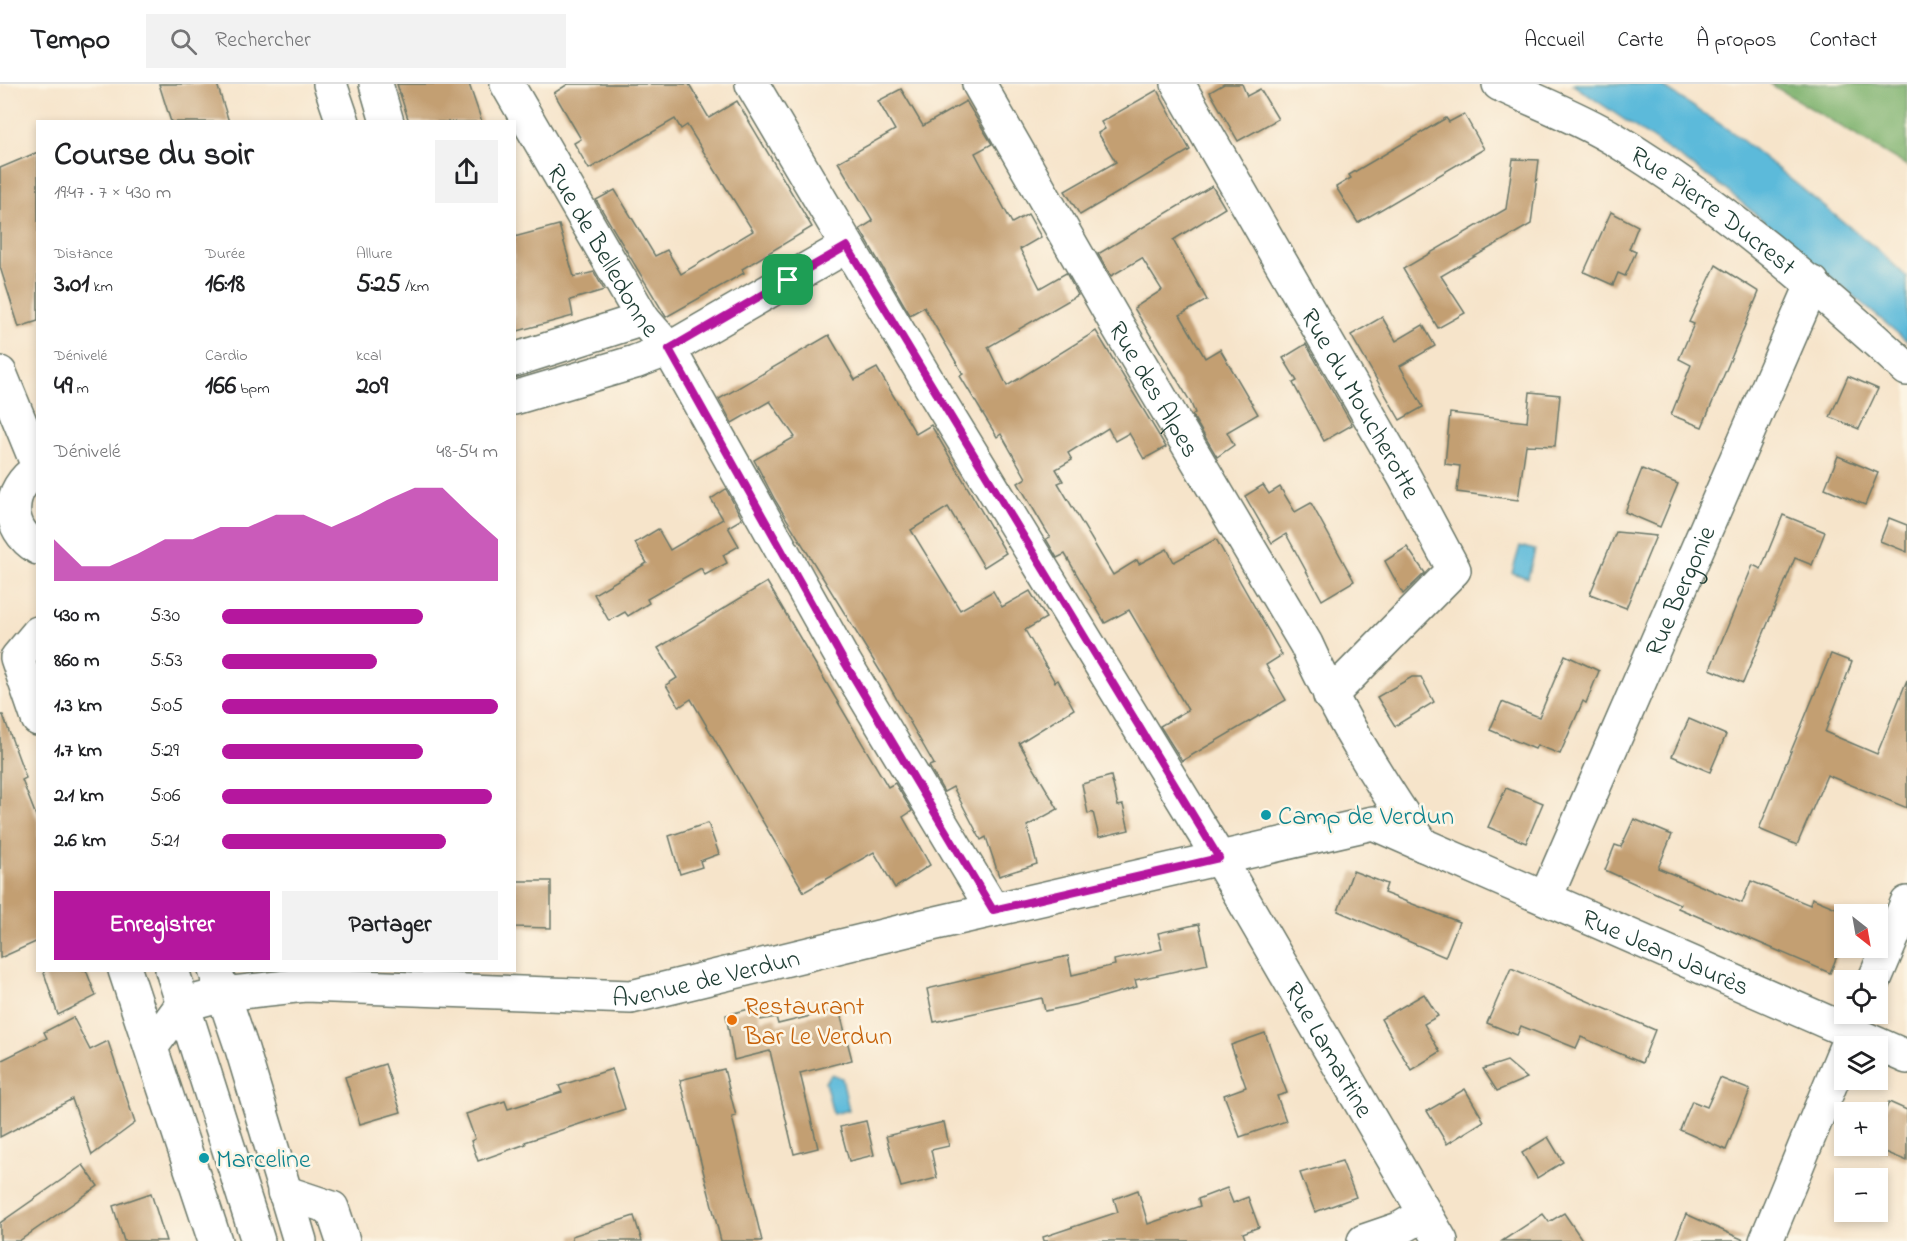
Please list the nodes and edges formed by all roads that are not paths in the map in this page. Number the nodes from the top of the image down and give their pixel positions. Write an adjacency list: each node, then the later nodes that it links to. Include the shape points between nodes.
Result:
1 (330, 84): 8 (street)
2 (376, 84): 9 (street)
3 (507, 84): 12 (street, Rue de Belledonne)
4 (752, 84): 10 (street, Rue Lamartine)
5 (979, 84): 23 (street, Rue des Alpes, via 1306,644)
6 (1178, 84): 23 (street, Rue du Moucherotte, via 1454,570)
7 (1499, 84): 11 (street, Rue Pierre Ducrest, via 1612,137 1709,201)
8 (342, 120)
9 (386, 120)
10 (847, 246): 13 (street); 26 (street, Rue Lamartine)
11 (1813, 283): 15 (street, Rue Pierre Ducrest); 27 (street, Rue Bergonie)
12 (643, 320): 13 (street, Rue de Belledonne); 14 (street)
13 (669, 349): 17 (street); 29 (street, Rue de Belledonne, via 842,658)
14 (516, 359)
15 (1907, 369)
16 (0, 374): 18 (street)
17 (516, 397)
18 (36, 462)
19 (36, 469): 20 (street, via 19,486)
20 (6, 511): 21 (street)
21 (34, 550)
22 (36, 635): 24 (street, via 17,658)
23 (1330, 696): 25 (street, Rue des Alpes)
24 (36, 713)
25 (1424, 847): 26 (street, Rue Jean Jaurès, via 1373,823); 27 (street, Rue Jean Jaurès)
26 (1219, 858): 29 (street, Avenue de Verdun); 41 (street, Rue Lamartine)
27 (1545, 897): 35 (street, Rue Jean Jaurès)
28 (1907, 903): 30 (street)
29 (993, 910): 33 (street, Avenue de Verdun, via 631,997 305,985)
30 (1879, 970)
31 (126, 972): 36 (street)
32 (173, 972): 34 (street)
33 (219, 978): 34 (street, Avenue de Verdun); 40 (street)
34 (182, 1005): 36 (street); 43 (street)
35 (1850, 1036)
36 (152, 1046): 42 (street)
37 (1888, 1050): 38 (street, Rue Jean Jaurès)
38 (1907, 1057)
39 (1834, 1075): 47 (street)
40 (284, 1192): 44 (street); 45 (street, via 333,1208)
41 (1433, 1228): 46 (street, via 1399,1229)
42 (215, 1241)
43 (258, 1241)
44 (300, 1241)
45 (343, 1241)
46 (1364, 1241)
47 (1766, 1241)

